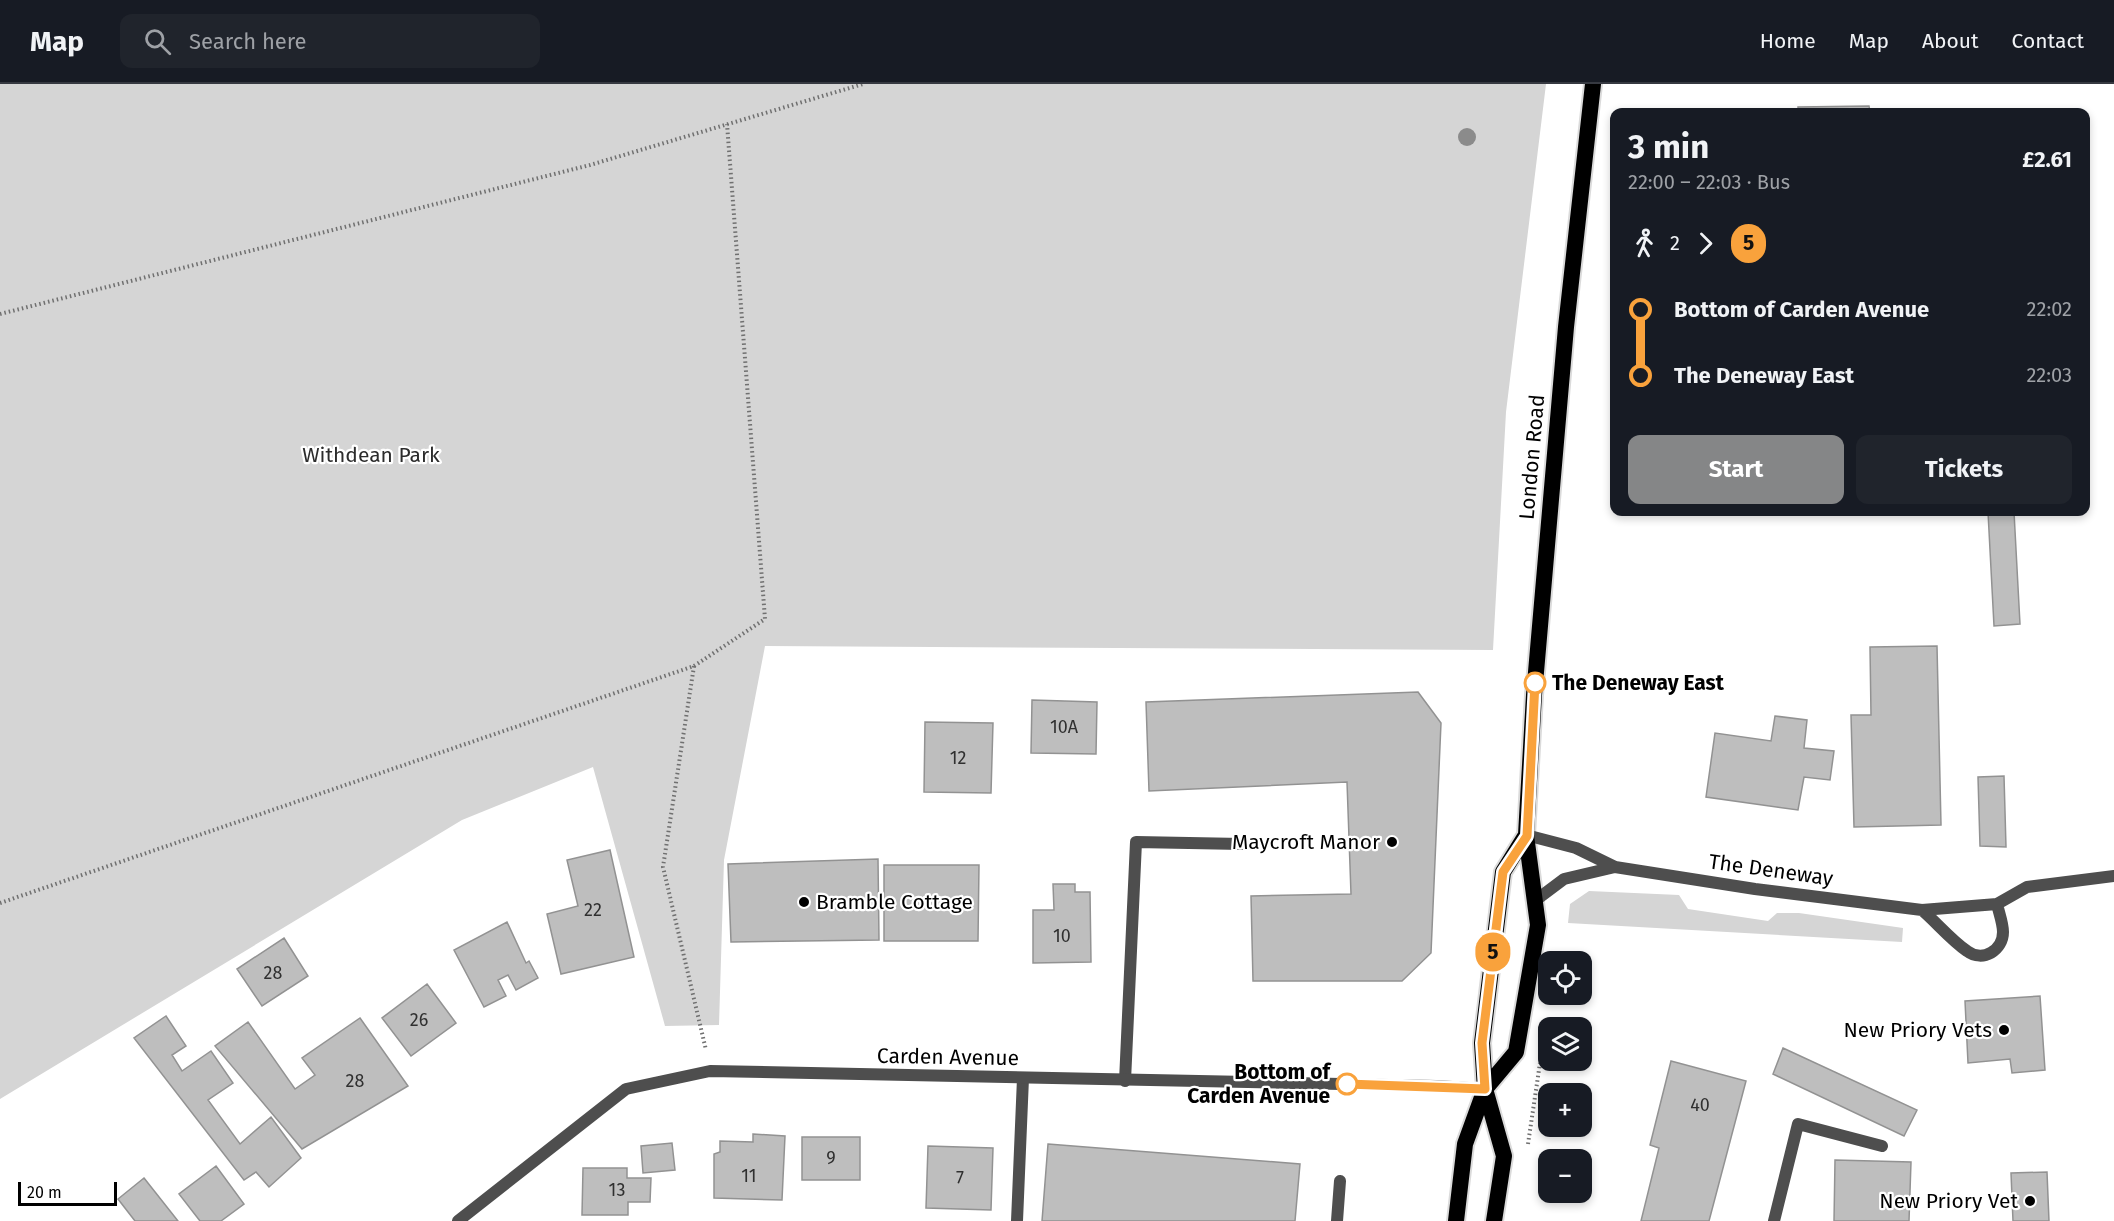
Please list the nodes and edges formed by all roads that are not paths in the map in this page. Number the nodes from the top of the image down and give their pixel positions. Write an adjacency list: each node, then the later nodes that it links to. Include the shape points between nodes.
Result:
1 (1593, 84): 2 (highway, London Road, via 1545,563)
2 (1527, 836): 4 (street, The Deneway, via 1576,848); 6 (highway, London Road); 11 (highway, London Road, via 1503,872 1482,1043)
3 (1242, 844): 10 (street, via 1136,842)
4 (1615, 867): 6 (street, The Deneway, via 1564,879); 8 (street, The Deneway)
5 (2114, 876): 7 (street, The Deneway, via 2027,887)
6 (1536, 900): 11 (highway, London Road, via 1538,925 1516,1052)
7 (1997, 904): 8 (street, The Deneway); 8 (street, via 2002,939 1985,956 1968,952)
8 (1922, 910)
9 (1023, 1078): 10 (street, Carden Avenue); 14 (street, Carden Avenue, via 710,1071 626,1089); 15 (street)
10 (1125, 1081): 11 (street, Carden Avenue)
11 (1485, 1089): 17 (highway, London Road, via 1465,1144); 18 (highway, London Road, via 1504,1156)
12 (1882, 1146): 19 (street, via 1798,1124)
13 (1340, 1181): 16 (street)
14 (458, 1221)
15 (1017, 1221)
16 (1337, 1221)
17 (1456, 1221)
18 (1494, 1221)
19 (1774, 1221)

